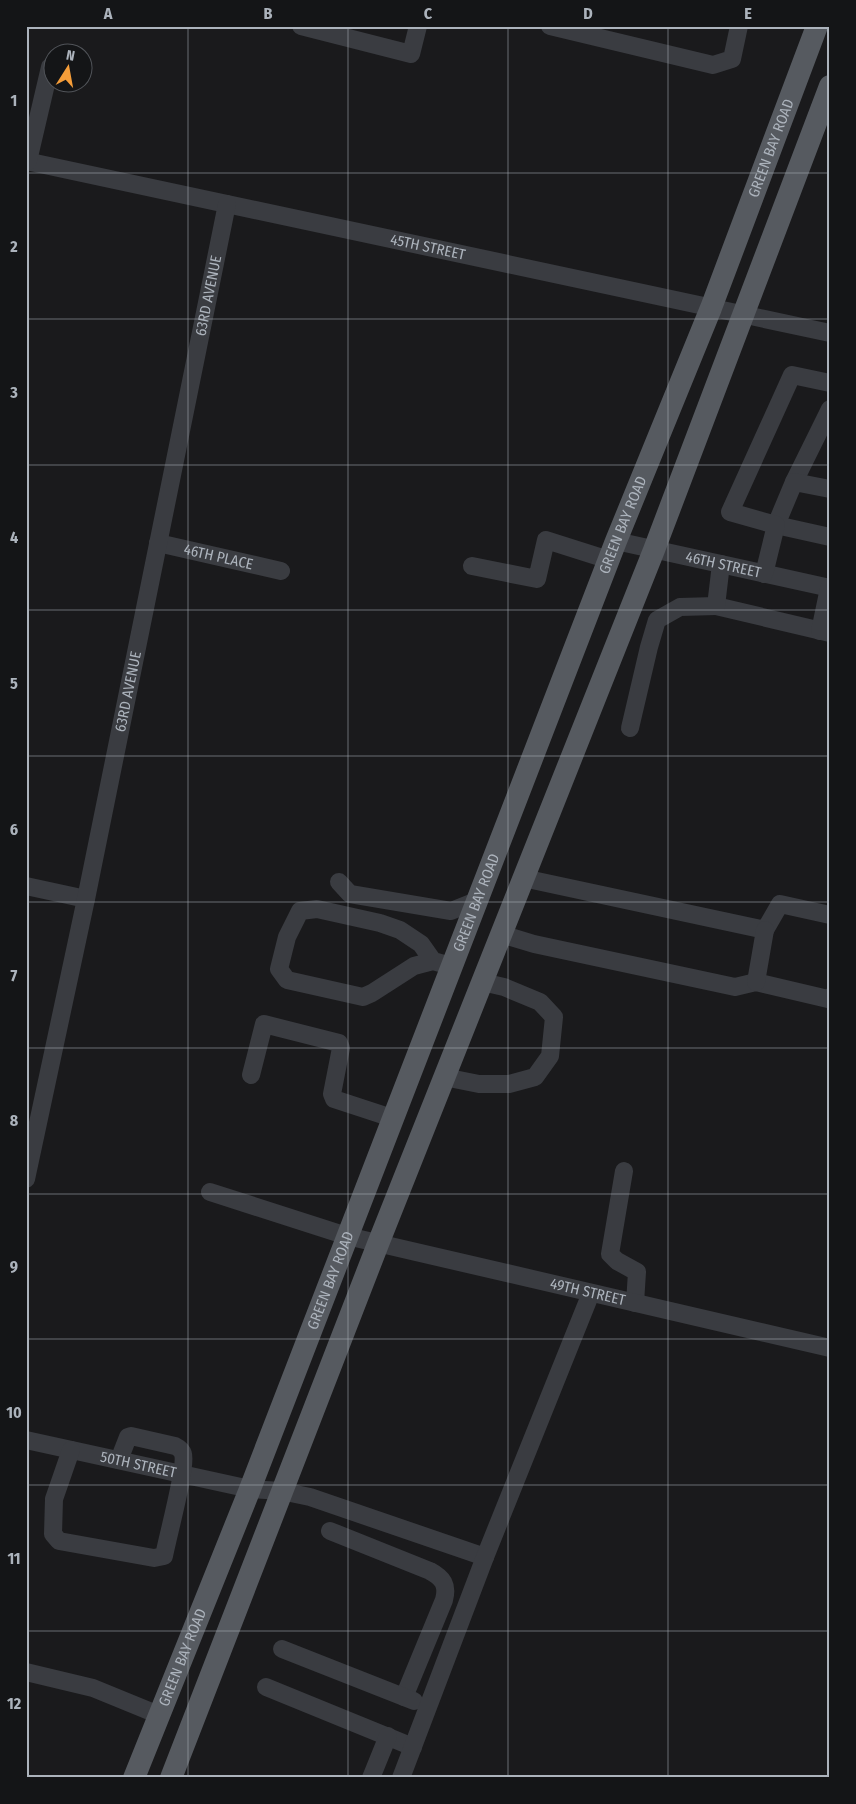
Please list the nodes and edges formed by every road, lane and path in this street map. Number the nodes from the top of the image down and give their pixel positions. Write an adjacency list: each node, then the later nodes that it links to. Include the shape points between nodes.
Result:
1 (301, 26): 2 (street, via 411,54)
2 (418, 26)
3 (550, 26): 4 (street, via 713,65 732,59)
4 (740, 26)
5 (817, 26): 10 (main road, GREEN BAY ROAD)
6 (830, 86): 11 (main road, GREEN BAY ROAD)
7 (44, 92): 8 (street)
8 (27, 161): 9 (street, 45TH STREET)
9 (227, 204): 10 (street, 45TH STREET); 19 (street, 63RD AVENUE)
10 (711, 308): 11 (street, 45TH STREET); 20 (main road, GREEN BAY ROAD)
11 (744, 315): 12 (street, 45TH STREET); 21 (main road, GREEN BAY ROAD)
12 (830, 333)
13 (830, 383): 17 (street, via 792,375 730,512)
14 (830, 409): 15 (street)
15 (794, 482): 16 (street); 17 (street)
16 (830, 489)
17 (776, 524): 18 (street); 25 (street)
18 (830, 537)
19 (158, 543): 24 (street, 46TH PLACE); 33 (street, 63RD AVENUE)
20 (613, 550): 21 (street, 46TH STREET); 23 (street, 46TH STREET, via 546,540 537,579); 34 (main road, GREEN BAY ROAD)
21 (654, 550): 22 (street, 46TH STREET); 30 (main road, GREEN BAY ROAD)
22 (721, 564): 25 (street, 46TH STREET); 27 (street)
23 (472, 566)
24 (281, 571)
25 (764, 574): 26 (street, 46TH STREET)
26 (829, 588): 28 (street)
27 (716, 606): 28 (street); 29 (street, via 680,606 657,620)
28 (825, 632)
29 (630, 728)
30 (523, 878): 36 (street); 37 (main road, GREEN BAY ROAD)
31 (339, 882): 34 (street, via 350,894 451,911)
32 (26, 886): 33 (street)
33 (86, 898): 46 (street, 63RD AVENUE)
34 (476, 901): 38 (main road, GREEN BAY ROAD)
35 (830, 915): 36 (street, via 780,904)
36 (765, 930): 40 (street)
37 (501, 934): 39 (main road, GREEN BAY ROAD); 40 (street, via 735,987)
38 (442, 964): 38 (street, via 400,930 317,909 300,910 287,937 279,970 287,980 362,997 414,966); 44 (main road, GREEN BAY ROAD)
39 (482, 982): 43 (main road, GREEN BAY ROAD); 43 (street, via 540,1002 554,1017 550,1056 535,1077 509,1084 479,1084)
40 (756, 982): 41 (street)
41 (830, 997)
42 (251, 1076): 44 (street, via 264,1024 324,1038 339,1043 341,1048 332,1094 334,1099)
43 (444, 1077): 49 (main road, GREEN BAY ROAD)
44 (392, 1118): 48 (main road, GREEN BAY ROAD)
45 (624, 1171): 51 (street, via 610,1254 637,1272)
46 (26, 1179)
47 (210, 1192): 48 (street, 49TH STREET)
48 (346, 1236): 49 (street, 49TH STREET); 57 (main road, GREEN BAY ROAD)
49 (378, 1244): 50 (street, 49TH STREET); 58 (main road, GREEN BAY ROAD)
50 (591, 1293): 51 (street, 49TH STREET); 60 (street)
51 (635, 1303): 52 (street, 49TH STREET)
52 (830, 1348)
53 (26, 1440): 54 (street, 50TH STREET)
54 (71, 1450): 55 (street, 50TH STREET); 56 (street, via 54,1499 53,1534 60,1541 154,1558 164,1556)
55 (120, 1460): 56 (street, 50TH STREET); 56 (street, via 128,1437 158,1442 175,1446 184,1454)
56 (182, 1474): 57 (street, 50TH STREET)
57 (250, 1489): 58 (street, 50TH STREET); 66 (main road, GREEN BAY ROAD)
58 (281, 1491): 60 (street, 50TH STREET, via 310,1497); 70 (main road, GREEN BAY ROAD)
59 (330, 1531): 64 (street, via 430,1571 445,1583 444,1600)
60 (485, 1558): 65 (street)
61 (282, 1648): 64 (street)
62 (26, 1672): 66 (street, via 93,1688)
63 (266, 1687): 67 (street)
64 (404, 1697): 65 (street)
65 (428, 1707): 68 (street)
66 (159, 1715): 69 (main road, GREEN BAY ROAD)
67 (388, 1736): 68 (street); 71 (street)
68 (412, 1747): 72 (street)
69 (134, 1778)
70 (171, 1778)
71 (372, 1778)
72 (401, 1778)

